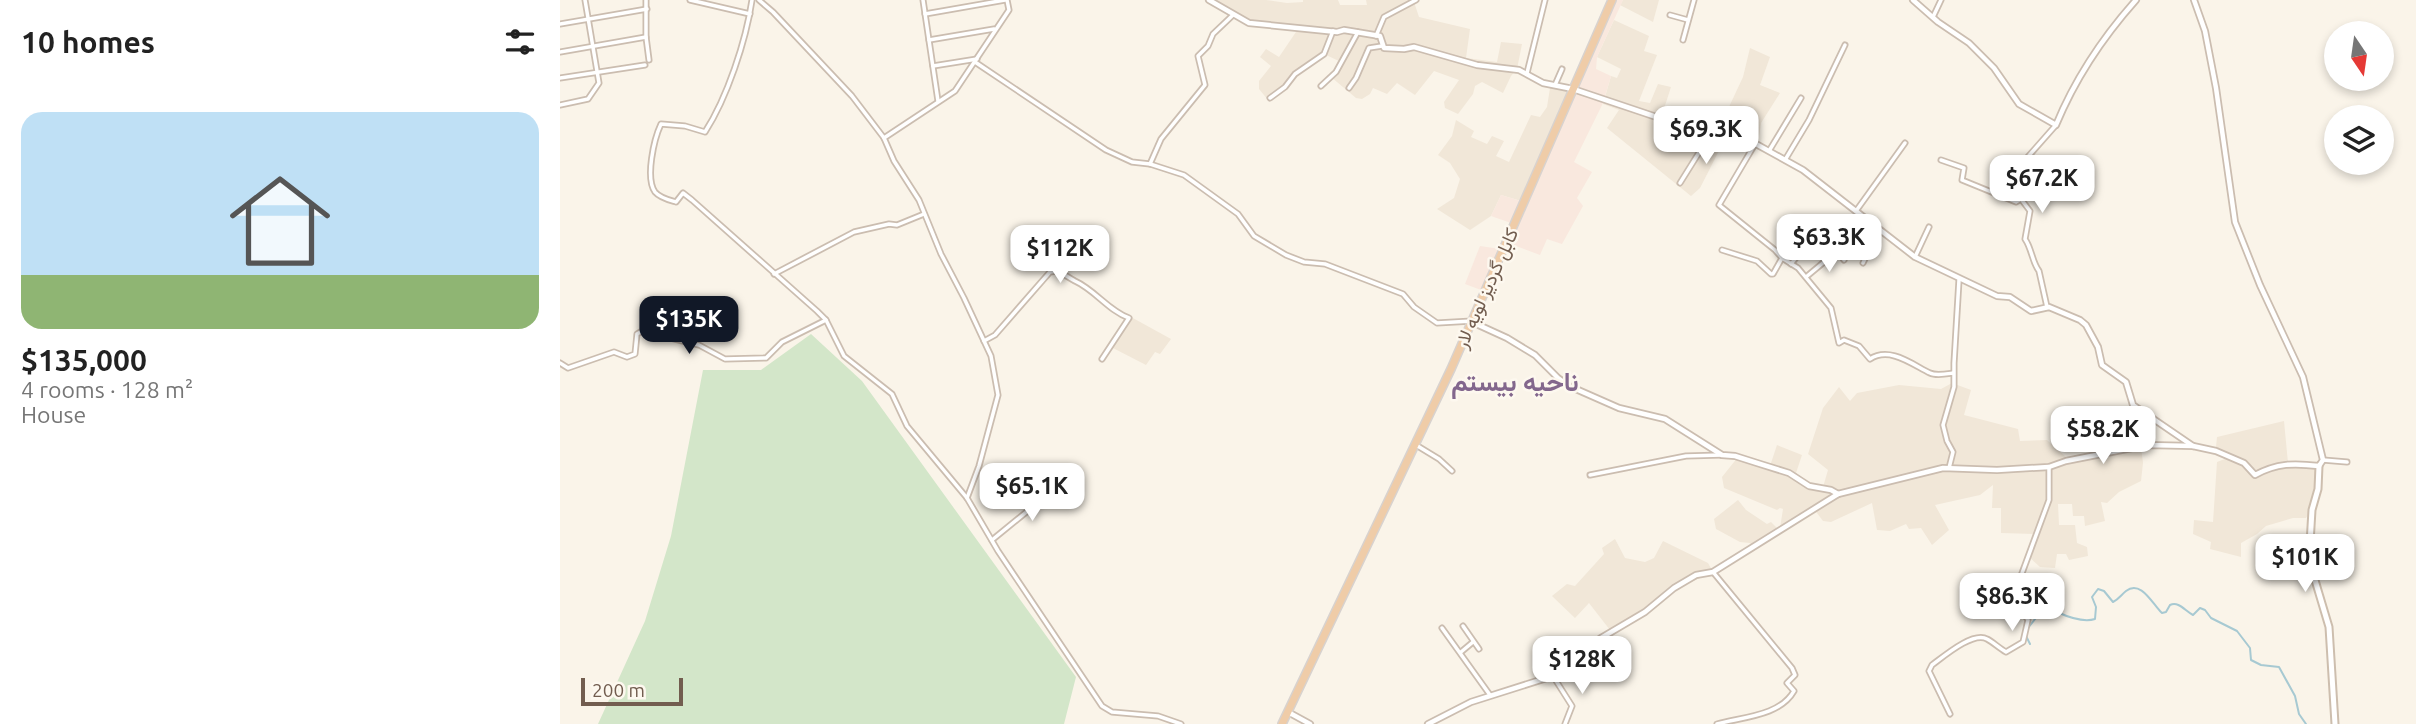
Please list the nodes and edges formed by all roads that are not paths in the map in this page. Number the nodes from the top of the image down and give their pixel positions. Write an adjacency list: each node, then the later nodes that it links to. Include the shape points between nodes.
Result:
1 (585, 0): 23 (street)
2 (646, 0): 17 (street)
3 (690, 0): 19 (street)
4 (752, 0): 19 (street)
5 (758, 0): 55 (street, via 852,96)
6 (923, 0): 18 (street)
7 (1006, 0): 18 (street); 26 (street, via 1009,10)
8 (1209, 0): 20 (street)
9 (1416, 0): 29 (street, via 1384,18)
10 (1545, 0): 43 (street)
11 (1612, 0): 48 (highway, کابل گردیز لویه لار)
12 (1694, 0): 24 (street)
13 (1941, 0): 22 (street)
14 (2136, 0): 53 (street, via 2091,57)
15 (2194, 0): 91 (street, via 2216,88 2235,222 2303,377)
16 (1915, 1): 22 (street)
17 (647, 9): 23 (street); 30 (street)
18 (925, 14): 31 (street)
19 (750, 15): 77 (street, via 732,73 705,132 661,124 653,140 652,183 660,197 676,202 683,193)
20 (1233, 15): 27 (street, via 1248,23); 61 (street, via 1198,56 1205,85 1161,139)
21 (1670, 15): 24 (street)
22 (1932, 17): 53 (street, via 1969,43 2019,104)
23 (588, 20): 25 (street); 34 (street)
24 (1689, 20): 32 (street)
25 (560, 24)
26 (995, 29): 31 (street); 38 (street)
27 (1334, 31): 28 (street); 49 (street, via 1324,54)
28 (1358, 32): 29 (street); 45 (street, via 1336,72)
29 (1376, 36): 35 (street)
30 (646, 37): 34 (street); 37 (street)
31 (929, 40): 40 (street)
32 (1684, 40)
33 (1845, 45): 59 (street)
34 (593, 46): 36 (street); 42 (street)
35 (1382, 46): 43 (street, via 1414,47 1477,65); 47 (street, via 1369,48)
36 (560, 52)
37 (649, 60)
38 (976, 61): 40 (street); 51 (street, via 955,91); 61 (street, via 1106,150 1132,162)
39 (645, 65): 42 (street)
40 (933, 66): 51 (street)
41 (1562, 69): 46 (street)
42 (598, 72): 44 (street); 52 (street, via 600,83 587,100)
43 (1527, 72): 46 (street)
44 (560, 78)
45 (1321, 86)
46 (1554, 87): 48 (street)
47 (1349, 88)
48 (1573, 89): 54 (street); 82 (highway, کابل گردیز لویه لار)
49 (1270, 98)
50 (1801, 98): 58 (street)
51 (938, 102): 55 (street)
52 (560, 105)
53 (2056, 125): 63 (street, via 2026,159)
54 (1710, 135): 57 (street); 62 (street)
55 (884, 138): 65 (street)
56 (1905, 143): 64 (street)
57 (1756, 144): 58 (street); 73 (street, via 1719,205)
58 (1769, 151): 59 (street)
59 (1785, 160): 64 (street)
60 (1941, 160): 63 (street, via 1964,168 1962,180 2016,202)
61 (1150, 164): 82 (street, via 1184,175 1238,214 1254,236 1286,255 1325,264 1403,294 1437,323)
62 (1680, 183)
63 (2021, 199): 80 (street, via 2030,211 2025,239)
64 (1856, 212): 69 (street)
65 (924, 214): 77 (street, via 897,225 854,233); 83 (street)
66 (1811, 218): 68 (street)
67 (1929, 227): 72 (street)
68 (1819, 229): 71 (street); 76 (street)
69 (1879, 229): 72 (street); 75 (street)
70 (1722, 250): 73 (street, via 1757,261 1771,274)
71 (1837, 251): 74 (street); 78 (street)
72 (1915, 257): 79 (street)
73 (1782, 258): 76 (street)
74 (1844, 260)
75 (1863, 263)
76 (1791, 264): 78 (street)
77 (774, 274): 81 (street)
78 (1805, 277): 86 (street, via 1831,308 1839,343 1859,346 1870,359 1904,358 1932,375)
79 (1959, 280): 80 (street, via 1997,296 2010,296 2031,312); 86 (street)
80 (2047, 307): 88 (street, via 2086,325 2102,365 2126,382 2133,405)
81 (826, 320): 85 (street, via 782,342 766,358 725,359 699,345 642,331 637,334 635,354 627,357 614,352 568,368); 98 (street, via 844,356 892,394 908,426)
82 (1472, 321): 87 (highway, کابل گردیز لویه لار); 89 (street, via 1535,355 1569,386 1619,408 1665,419)
83 (984, 341): 84 (street, via 995,335 1050,272 1057,271 1086,285 1129,318); 98 (street, via 998,395)
84 (1102, 359)
85 (560, 363)
86 (1953, 373): 93 (street, via 1954,387 1943,425 1952,452)
87 (1416, 444): 94 (street); 108 (highway, کابل گردیز لویه لار)
88 (2193, 446): 91 (street, via 2244,463 2255,475 2288,463); 92 (street, via 2147,445)
89 (1722, 455): 95 (street, via 1686,456); 97 (street, via 1789,473 1809,486)
90 (2347, 462): 91 (street)
91 (2321, 463): 116 (main road, via 2309,560 2329,627)
92 (2049, 467): 93 (street); 109 (street, via 2049,500 2016,594 2028,620 2023,642 2006,652 1979,637 1932,665 1930,671)
93 (1949, 468): 97 (street)
94 (1452, 471)
95 (1590, 475)
96 (1052, 484): 99 (street, via 1037,496 1035,505)
97 (1838, 494): 100 (street)
98 (967, 498): 99 (street)
99 (992, 540): 110 (street, via 1102,706 1112,712 1158,716)
100 (1713, 572): 106 (street, via 1696,575 1674,588); 115 (street, via 1796,675 1787,683 1794,691 1786,702)
101 (1463, 626): 103 (street)
102 (1442, 628): 105 (street)
103 (1473, 642): 104 (street); 105 (street)
104 (1479, 649)
105 (1461, 652): 107 (street)
106 (1553, 676): 107 (street); 114 (street, via 1572,706)
107 (1490, 695): 113 (street)
108 (1288, 711): 111 (highway, کابل گردیز لویه لار); 112 (street)
109 (1951, 714)
110 (1181, 724)
111 (1282, 724)
112 (1310, 724)
113 (1428, 724)
114 (1565, 724)
115 (1717, 724)
116 (2335, 724)

